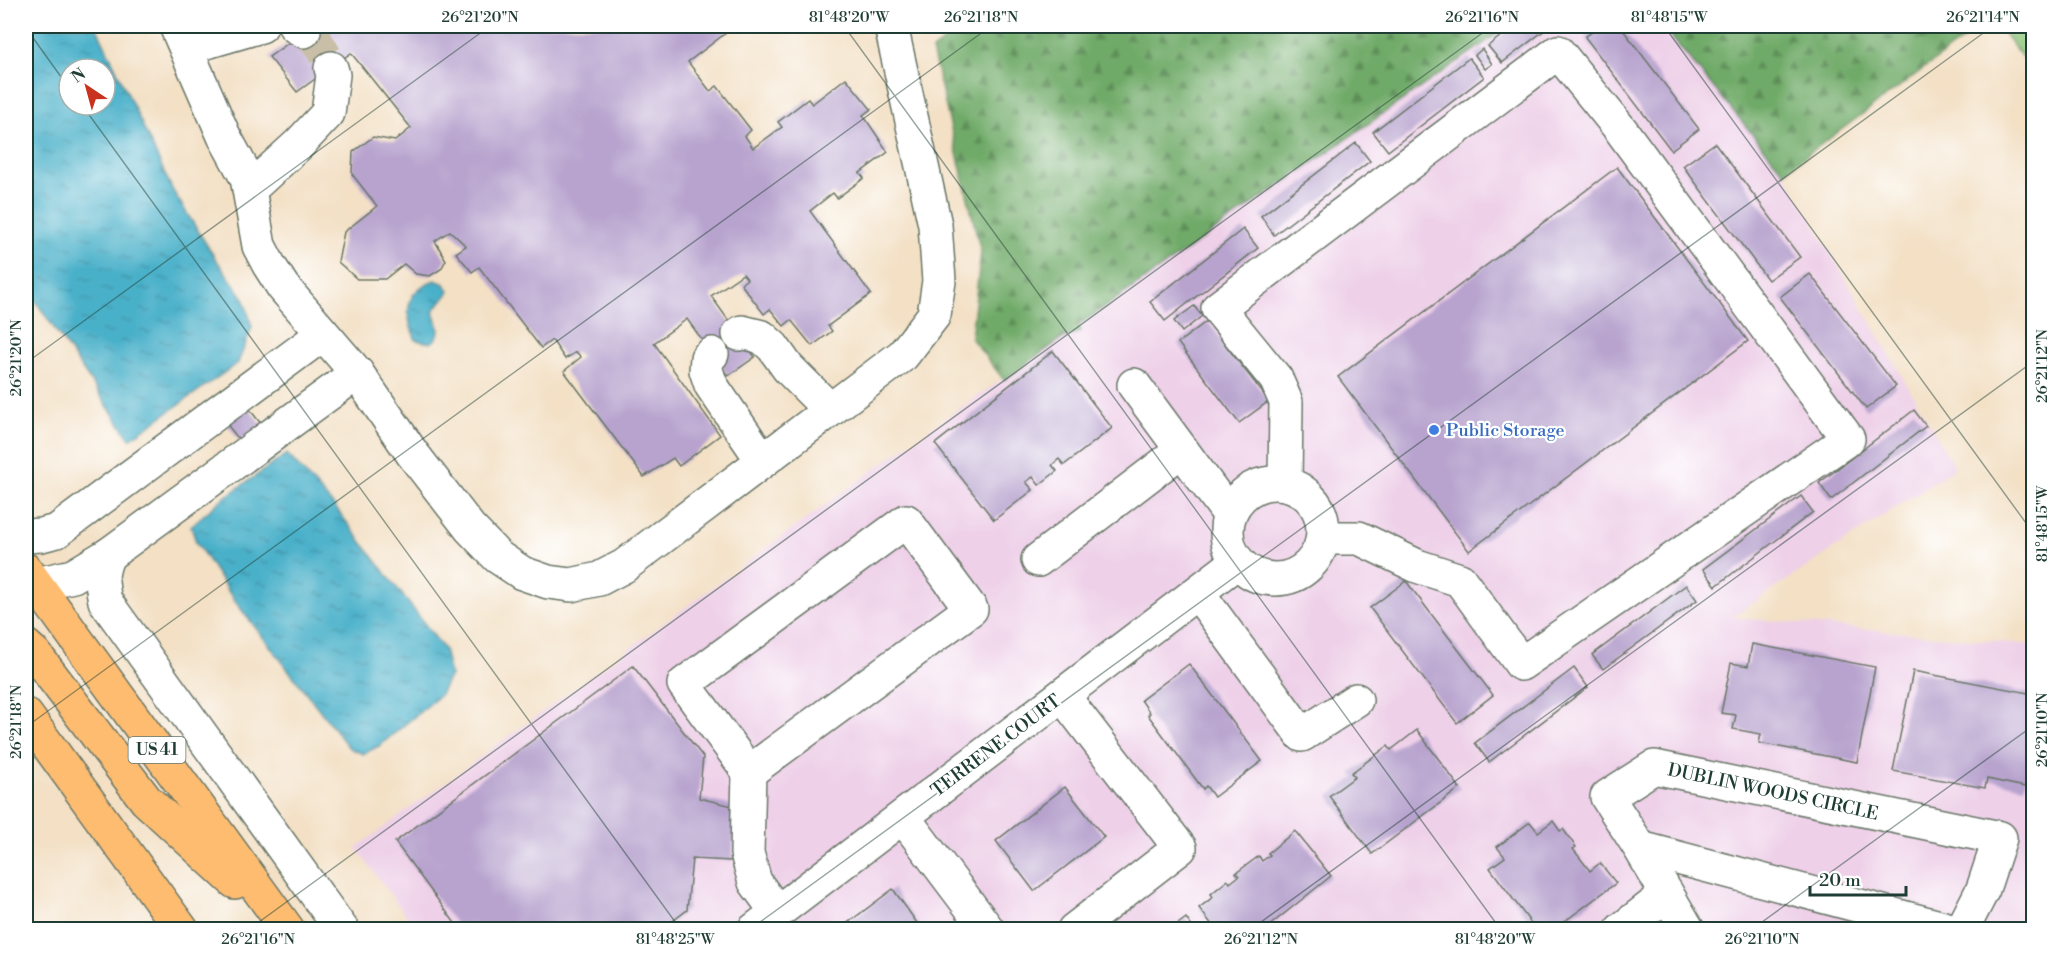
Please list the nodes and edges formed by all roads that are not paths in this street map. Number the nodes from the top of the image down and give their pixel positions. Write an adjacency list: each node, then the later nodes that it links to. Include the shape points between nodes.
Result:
1 (261, 26): 3 (street)
2 (891, 26): 11 (street, via 935,225 939,281 934,315 903,355)
3 (181, 37): 5 (street)
4 (331, 68): 5 (street, via 328,113)
5 (250, 189): 6 (street, via 259,246 283,287)
6 (323, 334): 9 (street); 16 (street, via 57,531)
7 (739, 334): 11 (street, via 762,337)
8 (711, 354): 13 (street, via 706,370 711,385)
9 (357, 373): 13 (street, via 470,528 498,557 522,573 548,582 571,585 598,579 624,566); 18 (street)
10 (1134, 385): 12 (street)
11 (830, 410): 13 (street)
12 (1182, 450): 15 (street); 19 (street)
13 (763, 461)
14 (1285, 484): 15 (street, via 1258,485 1246,492); 17 (street, via 1310,498 1323,523); 17 (street, via 1286,402 1276,379 1218,308 1558,52 1621,130 1848,439 1521,664 1460,580 1417,566 1359,538)
15 (1229, 514): 20 (street, via 1227,539)
16 (26, 536)
17 (1323, 538): 20 (street, via 1308,566 1288,577 1264,578)
18 (108, 555): 21 (street, via 73,576); 34 (street, via 100,581 105,601)
19 (1038, 560)
20 (1237, 562): 22 (street, TERRENE COURT)
21 (29, 578): 33 (main road, US 41)
22 (1198, 593): 24 (street, TERRENE COURT); 25 (street, via 1302,735)
23 (26, 646): 33 (main road, via 146,800)
24 (1063, 696): 28 (street, TERRENE COURT); 36 (street, via 1180,848)
25 (1356, 700)
26 (26, 715): 32 (main road)
27 (749, 772): 27 (street, via 971,609 906,521 684,684); 31 (street, via 747,854)
28 (903, 817): 31 (street, TERRENE COURT); 35 (street)
29 (1640, 848): 30 (street, DUBLIN WOODS CIRCLE); 39 (street); 40 (street, DUBLIN WOODS CIRCLE, via 1607,797 1654,767 2000,838 1983,889)
30 (1667, 894): 37 (street); 38 (street, DUBLIN WOODS CIRCLE)
31 (766, 923)
32 (182, 930)
33 (287, 930)
34 (342, 930)
35 (988, 930)
36 (1074, 930)
37 (1621, 930)
38 (1688, 930)
39 (1951, 930)
40 (1962, 930)

